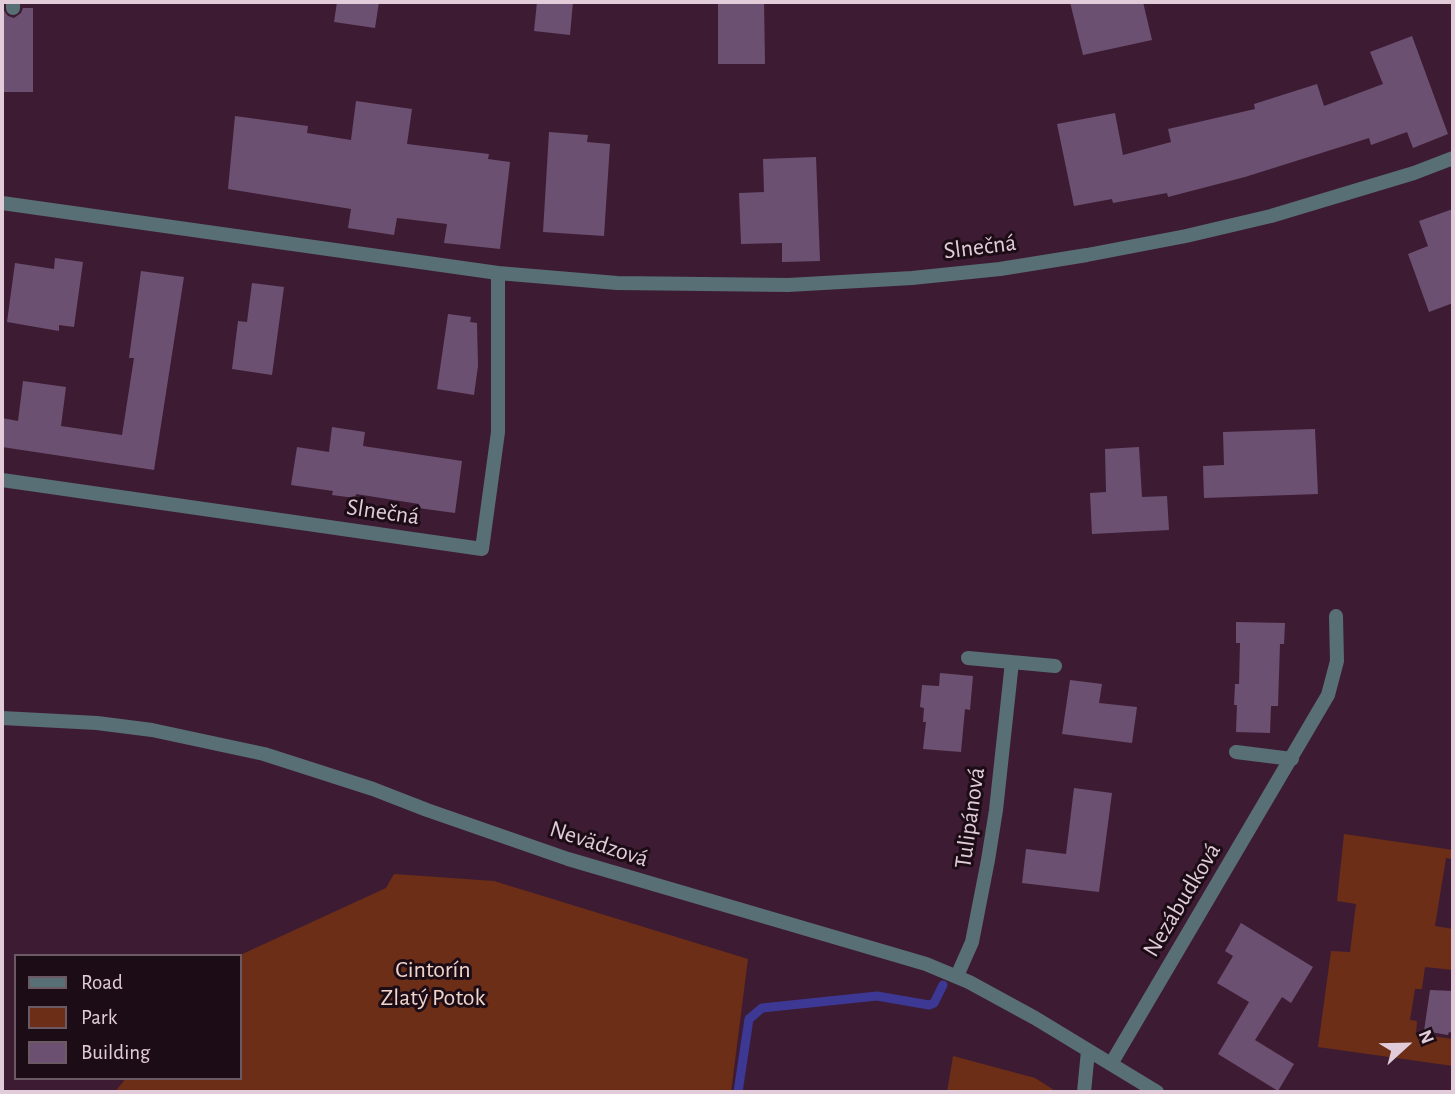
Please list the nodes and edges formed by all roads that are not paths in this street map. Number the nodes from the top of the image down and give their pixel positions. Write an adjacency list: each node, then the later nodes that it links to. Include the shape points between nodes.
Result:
1 (1453, 158): 3 (street, Slnečná, via 1259,219 1000,269 788,285 617,283)
2 (2, 203): 3 (street, Slnečná)
3 (498, 273): 4 (street, Slnečná, via 498,432 482,549)
4 (2, 480)
5 (1336, 616): 11 (street, Nezábudková, via 1337,661 1328,695)
6 (968, 658): 7 (street)
7 (1012, 662): 8 (street); 12 (street, Tulipánová, via 988,860 972,942)
8 (1055, 666)
9 (2, 718): 12 (street, Nevädzová, via 152,730 264,754 568,859)
10 (1236, 752): 11 (street)
11 (1292, 759): 14 (street, Nezábudková)
12 (957, 976): 13 (street, Nevädzová)
13 (1088, 1051): 14 (street, Nevädzová); 15 (street)
14 (1111, 1064): 16 (street, Nevädzová)
15 (1084, 1092)
16 (1157, 1092)

